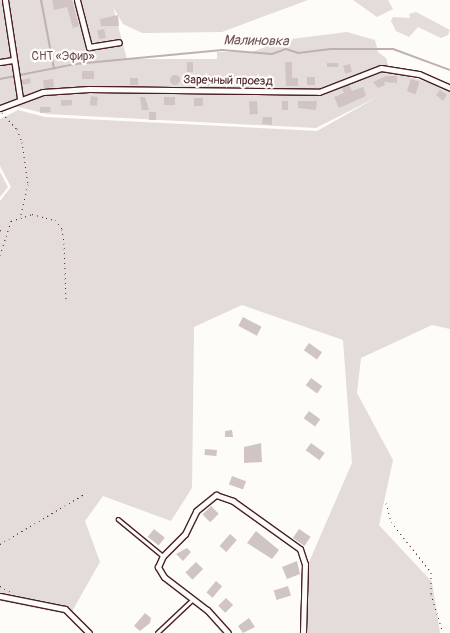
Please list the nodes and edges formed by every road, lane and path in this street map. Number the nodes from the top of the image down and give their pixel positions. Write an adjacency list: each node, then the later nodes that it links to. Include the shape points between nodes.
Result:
1 (5, 0): 4 (street)
2 (77, 0): 3 (street, via 89,47)
3 (118, 42)
4 (13, 60): 5 (street); 7 (street)
5 (0, 61)
6 (450, 88): 7 (street, Заречный проезд, via 419,74 381,68 318,92 89,89 57,90)
7 (20, 98): 8 (street, Заречный проезд)
8 (0, 109): 9 (path, via 17,129 22,142 28,184)
9 (21, 216): 11 (path, via 11,221); 13 (path, via 43,215 55,220 62,229)
10 (0, 230): 11 (path)
11 (5, 232): 12 (path)
12 (0, 255)
13 (66, 299)
14 (214, 490): 16 (lane)
15 (86, 493): 19 (path)
16 (212, 496): 20 (street, via 196,511 185,534); 28 (street, via 233,501 300,549 305,564)
17 (386, 503): 29 (path, via 391,522 431,572 431,594)
18 (118, 519): 20 (lane)
19 (0, 544)
20 (162, 556): 24 (street, via 158,571)
21 (0, 586): 23 (path, via 11,591)
22 (0, 596): 23 (street)
23 (12, 598): 25 (street, via 65,609)
24 (193, 599): 26 (lane); 27 (street)
25 (89, 633)
26 (157, 633)
27 (228, 633)
28 (303, 633)
29 (443, 633)

